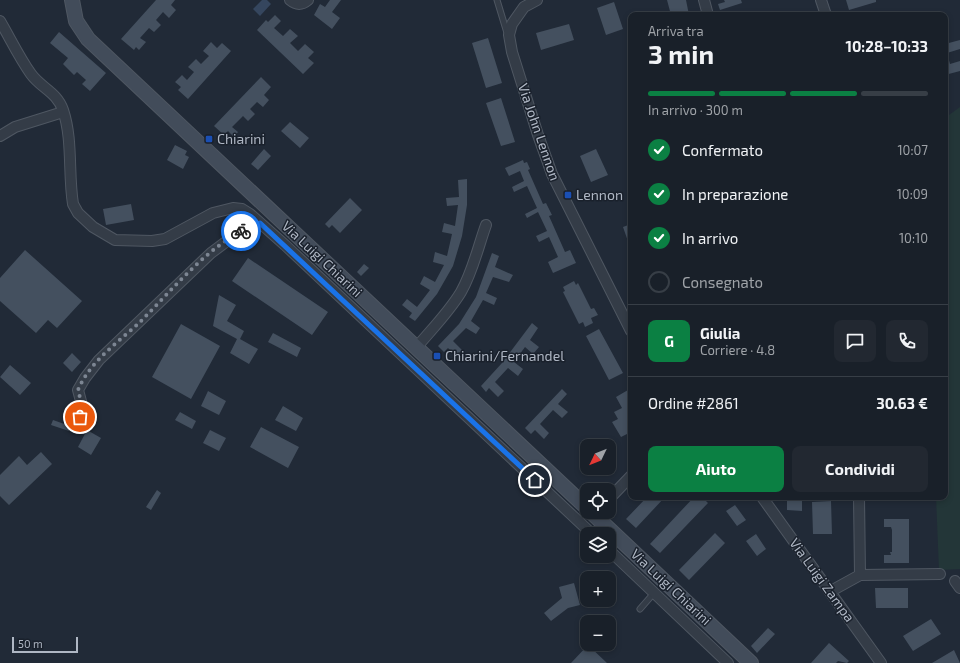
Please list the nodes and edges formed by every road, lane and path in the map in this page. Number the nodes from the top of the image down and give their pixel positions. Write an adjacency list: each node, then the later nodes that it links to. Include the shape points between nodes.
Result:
1 (72, 0): 17 (street, Via Luigi Chiarini, via 76,21 88,39)
2 (290, 0): 3 (street, via 300,4)
3 (308, 0)
4 (497, 0): 11 (lane)
5 (704, 0): 8 (street)
6 (821, 0): 9 (street)
7 (529, 1): 11 (street, via 513,21)
8 (707, 12)
9 (825, 12)
10 (0, 21): 12 (street, via 30,72 53,93)
11 (509, 38): 16 (street, Via John Lennon, via 535,128 552,174)
12 (63, 112): 13 (street, via 15,127); 14 (street, via 68,132 74,206 106,236 122,241 161,240 230,208 245,211)
13 (0, 136)
14 (260, 223): 18 (street, via 239,232 211,253 99,360 78,390 82,405); 25 (street)
15 (486, 225): 17 (street, via 461,291)
16 (628, 325)
17 (416, 348): 23 (street, Via Luigi Chiarini)
18 (79, 427)
19 (628, 479): 20 (street)
20 (616, 492)
21 (764, 500): 29 (street, Via Luigi Zampa)
22 (859, 500): 28 (street)
23 (580, 501)
24 (599, 519): 33 (street, Via Luigi Chiarini)
25 (585, 527)
26 (616, 557): 30 (street)
27 (940, 574): 28 (street)
28 (860, 575): 29 (street)
29 (831, 591): 34 (street, Via Luigi Zampa)
30 (654, 594): 31 (lane); 32 (street)
31 (640, 609)
32 (728, 663)
33 (751, 663)
34 (881, 663)

